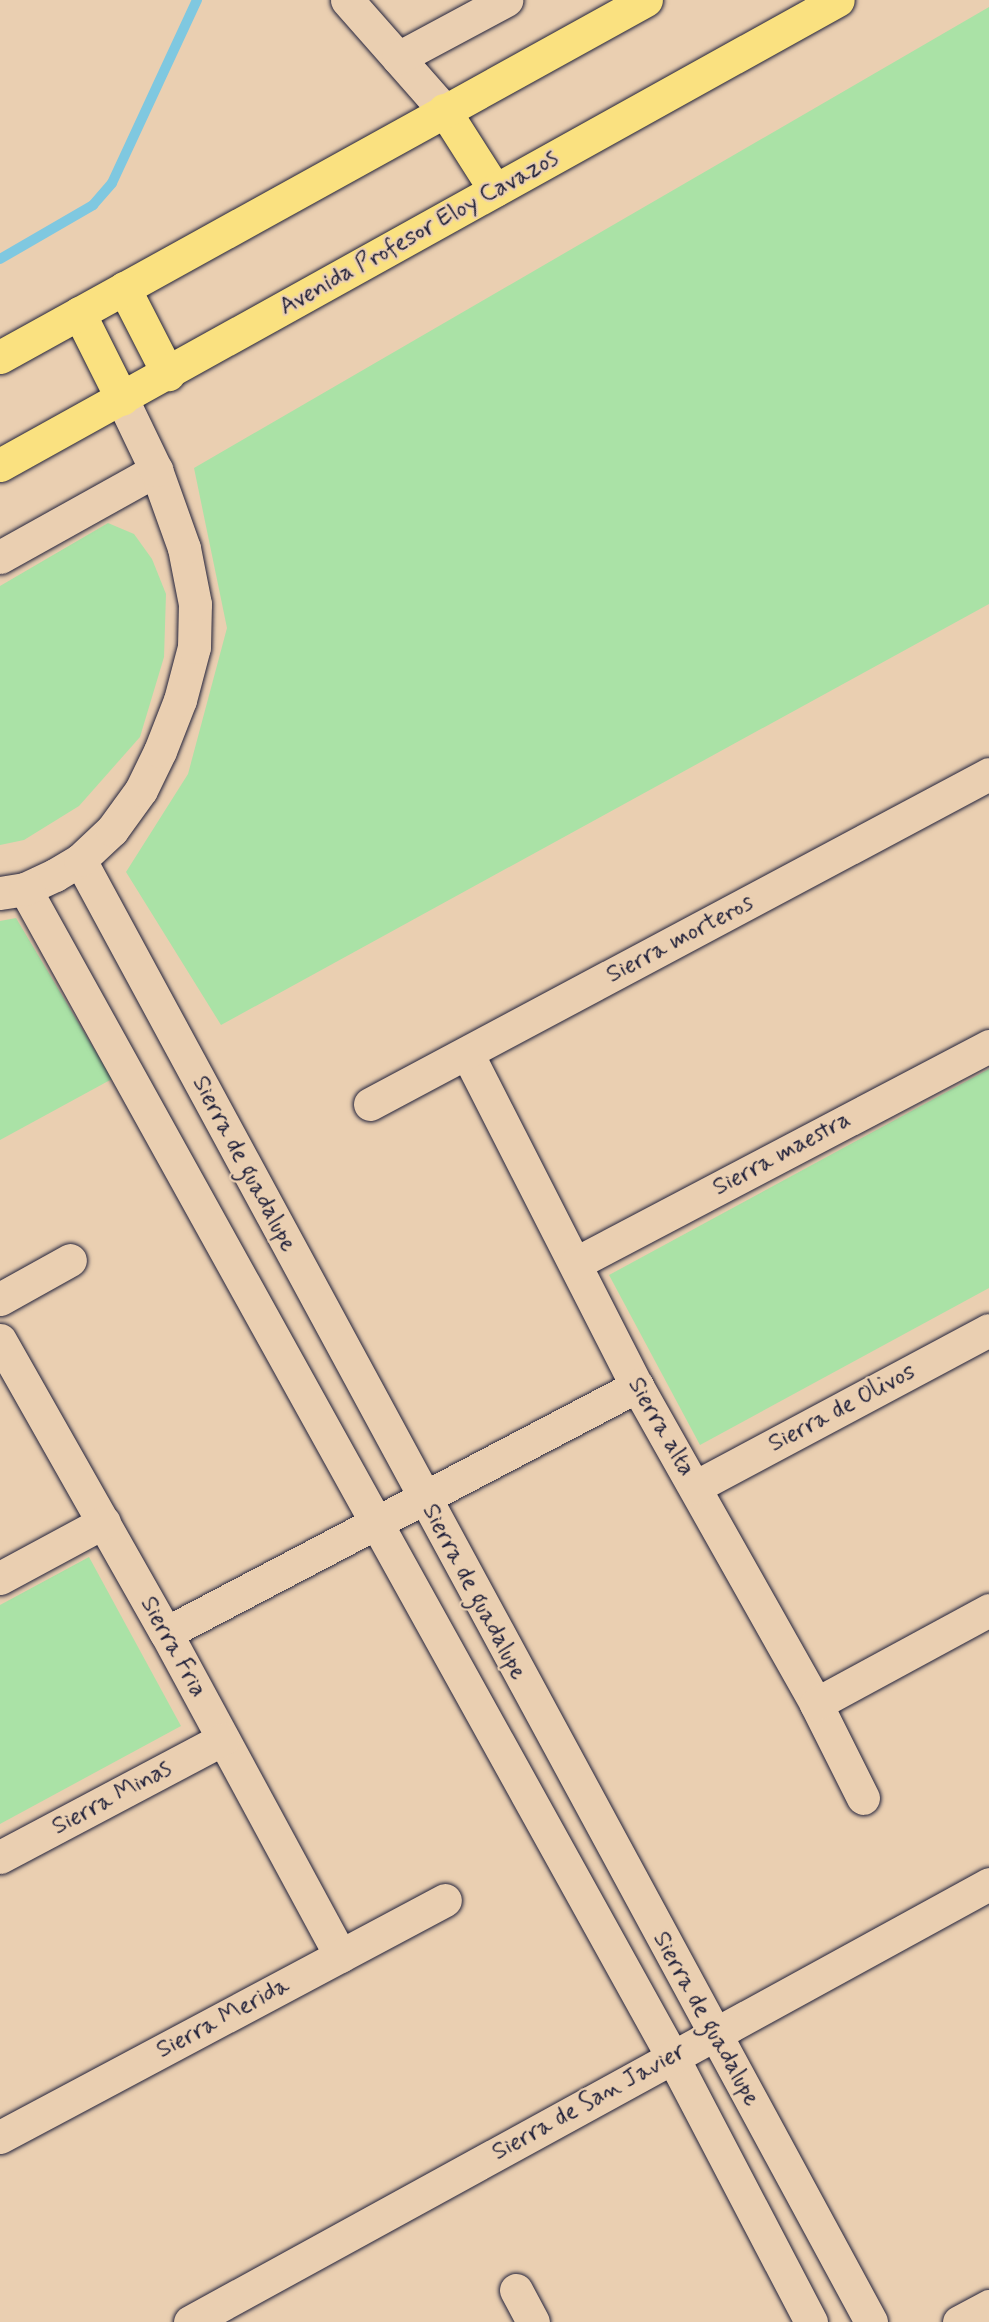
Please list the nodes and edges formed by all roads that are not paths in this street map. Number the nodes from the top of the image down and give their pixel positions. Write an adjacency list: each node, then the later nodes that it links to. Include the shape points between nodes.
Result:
1 (347, 0): 5 (street)
2 (506, 0): 5 (street)
3 (646, 0): 6 (main road)
4 (838, 0): 7 (main road, Avenida Profesor Eloy Cavazos)
5 (398, 58): 6 (street)
6 (444, 110): 7 (main road); 8 (main road)
7 (495, 190): 11 (main road, Avenida Profesor Eloy Cavazos)
8 (124, 288): 9 (main road); 11 (main road)
9 (79, 312): 10 (main road); 12 (main road)
10 (0, 357)
11 (168, 374): 12 (main road, Avenida Profesor Eloy Cavazos)
12 (122, 399): 13 (main road, Avenida Profesor Eloy Cavazos); 14 (street)
13 (0, 465)
14 (156, 470): 15 (street); 17 (street, via 184,548 195,604 194,647 180,700 141,789 112,830)
15 (0, 557)
16 (989, 774): 20 (street, Sierra morteros)
17 (80, 860): 18 (street); 29 (street, Sierra de guadalupe)
18 (12, 891): 31 (street, Sierra de guadalupe)
19 (989, 1046): 23 (street, Sierra maestra)
20 (467, 1053): 21 (street, Sierra morteros); 23 (street, Sierra alta)
21 (370, 1104)
22 (70, 1260): 24 (street)
23 (576, 1263): 27 (street, Sierra alta)
24 (0, 1299)
25 (989, 1330): 28 (street, Sierra de Olivos)
26 (0, 1340): 30 (street, Sierra Fria)
27 (637, 1386): 28 (street, Sierra alta); 29 (street)
28 (695, 1487): 35 (street, Sierra alta)
29 (424, 1498): 31 (street); 42 (street, Sierra de guadalupe)
30 (104, 1522): 32 (street); 34 (street, Sierra Fria)
31 (376, 1525): 34 (street); 43 (street, Sierra de guadalupe)
32 (0, 1578)
33 (989, 1610): 35 (street)
34 (166, 1633): 36 (street, Sierra Fria)
35 (816, 1704): 37 (street, Sierra alta)
36 (223, 1739): 38 (street, Sierra Minas); 41 (street, Sierra Fria)
37 (863, 1798)
38 (0, 1857)
39 (989, 1884): 42 (street, Sierra de San Javier)
40 (445, 1900): 41 (street, Sierra Merida)
41 (341, 1956): 44 (street, Sierra Merida)
42 (712, 2032): 43 (street, Sierra de San Javier); 50 (street, Sierra de guadalupe)
43 (672, 2056): 47 (street, Sierra de San Javier); 49 (street, Sierra de guadalupe)
44 (0, 2137)
45 (516, 2290): 48 (street)
46 (989, 2306): 51 (street)
47 (190, 2322)
48 (533, 2322)
49 (811, 2322)
50 (871, 2322)
51 (959, 2322)

